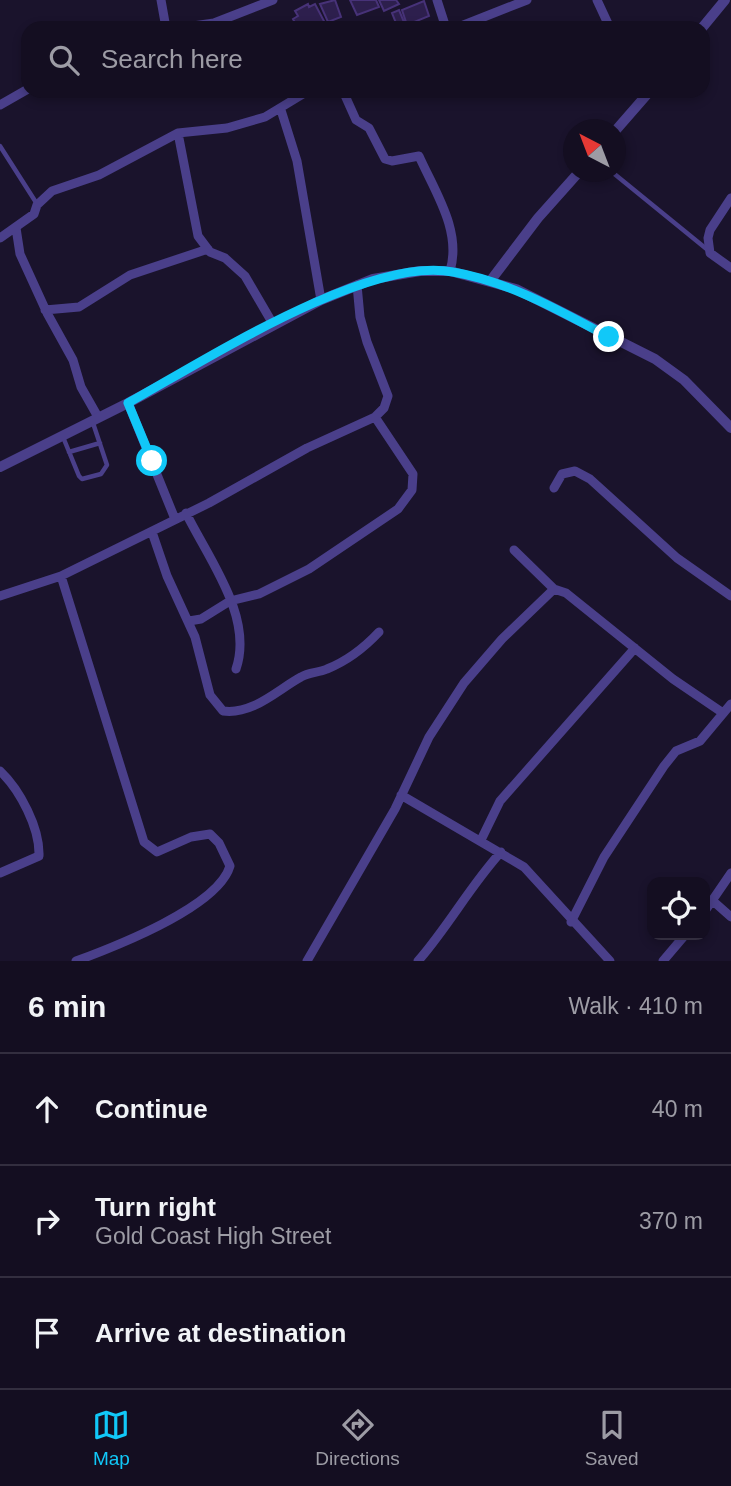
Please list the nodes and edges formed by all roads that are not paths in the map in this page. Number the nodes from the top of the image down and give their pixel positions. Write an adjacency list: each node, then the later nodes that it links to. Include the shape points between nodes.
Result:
1 (161, 0): 7 (street)
2 (273, 0): 8 (street)
3 (437, 0): 9 (street)
4 (527, 0): 10 (street)
5 (597, 0): 11 (street)
6 (725, 0): 12 (street)
7 (165, 21)
8 (219, 21)
9 (444, 21)
10 (474, 21)
11 (607, 21)
12 (708, 21)
13 (21, 93): 17 (street)
14 (298, 98): 18 (street)
15 (346, 98): 31 (street, via 356,120 369,128 385,159 419,156 444,207 456,252)
16 (641, 98): 19 (street)
17 (0, 105)
18 (281, 110): 20 (street, via 245,124); 34 (street, via 297,161)
19 (624, 119)
20 (178, 133): 25 (street, via 99,175 52,191); 28 (street, via 194,226)
21 (0, 146): 25 (lane)
22 (570, 182): 32 (street)
23 (624, 182): 29 (lane)
24 (731, 198): 29 (street, via 710,230)
25 (37, 205): 26 (street, via 34,214)
26 (16, 228): 27 (street); 35 (street, via 20,254)
27 (0, 238)
28 (208, 249): 35 (street, via 130,275 79,307); 36 (street, via 236,265)
29 (710, 253): 30 (street)
30 (731, 268)
31 (450, 271): 32 (street); 33 (street, via 395,274)
32 (491, 280): 40 (street, via 655,359 684,380)
33 (357, 285): 34 (street); 38 (street, via 360,317 388,396)
34 (321, 300): 36 (street)
35 (46, 310): 39 (street, via 73,360)
36 (273, 324): 37 (street)
37 (128, 403): 39 (street); 47 (street)
38 (375, 417): 46 (street, via 307,447); 54 (street, via 413,474 415,481 406,501 309,569 259,594)
39 (95, 419): 41 (street); 42 (lane)
40 (731, 428)
41 (63, 436): 43 (lane); 44 (street)
42 (100, 443): 43 (lane); 43 (lane, via 107,465 102,474 82,479)
43 (69, 452)
44 (0, 467)
45 (554, 488): 53 (street, via 562,474 575,471 590,480 677,558)
46 (186, 513): 47 (street); 54 (street, via 225,582)
47 (175, 519): 48 (street)
48 (152, 532): 50 (street); 55 (street)
49 (514, 550): 51 (street)
50 (61, 576): 52 (street); 73 (street, via 144,842 157,852 210,834 230,866 214,887 169,923)
51 (554, 589): 57 (street, via 566,593); 62 (street, via 464,683 429,737)
52 (0, 596)
53 (731, 596)
54 (230, 601): 55 (street, via 211,615); 58 (street, via 239,643)
55 (189, 621): 56 (street, via 210,695 219,708 230,712 270,698 307,674 348,659)
56 (379, 632)
57 (635, 648): 60 (street); 63 (street, via 500,801)
58 (236, 669)
59 (731, 704): 60 (street)
60 (723, 713): 70 (street, via 701,741 676,751 664,766 604,857)
61 (0, 771): 65 (street, via 15,785 40,843 39,856)
62 (401, 795): 63 (street); 74 (street)
63 (481, 840): 64 (street)
64 (501, 852): 70 (street, via 534,876); 72 (street)
65 (0, 873)
66 (731, 873): 67 (street)
67 (713, 901): 68 (street); 69 (street)
68 (710, 905)
69 (731, 917)
70 (571, 922): 75 (street)
71 (681, 940): 76 (street)
72 (423, 959)
73 (76, 961)
74 (307, 961)
75 (610, 961)
76 (663, 961)

